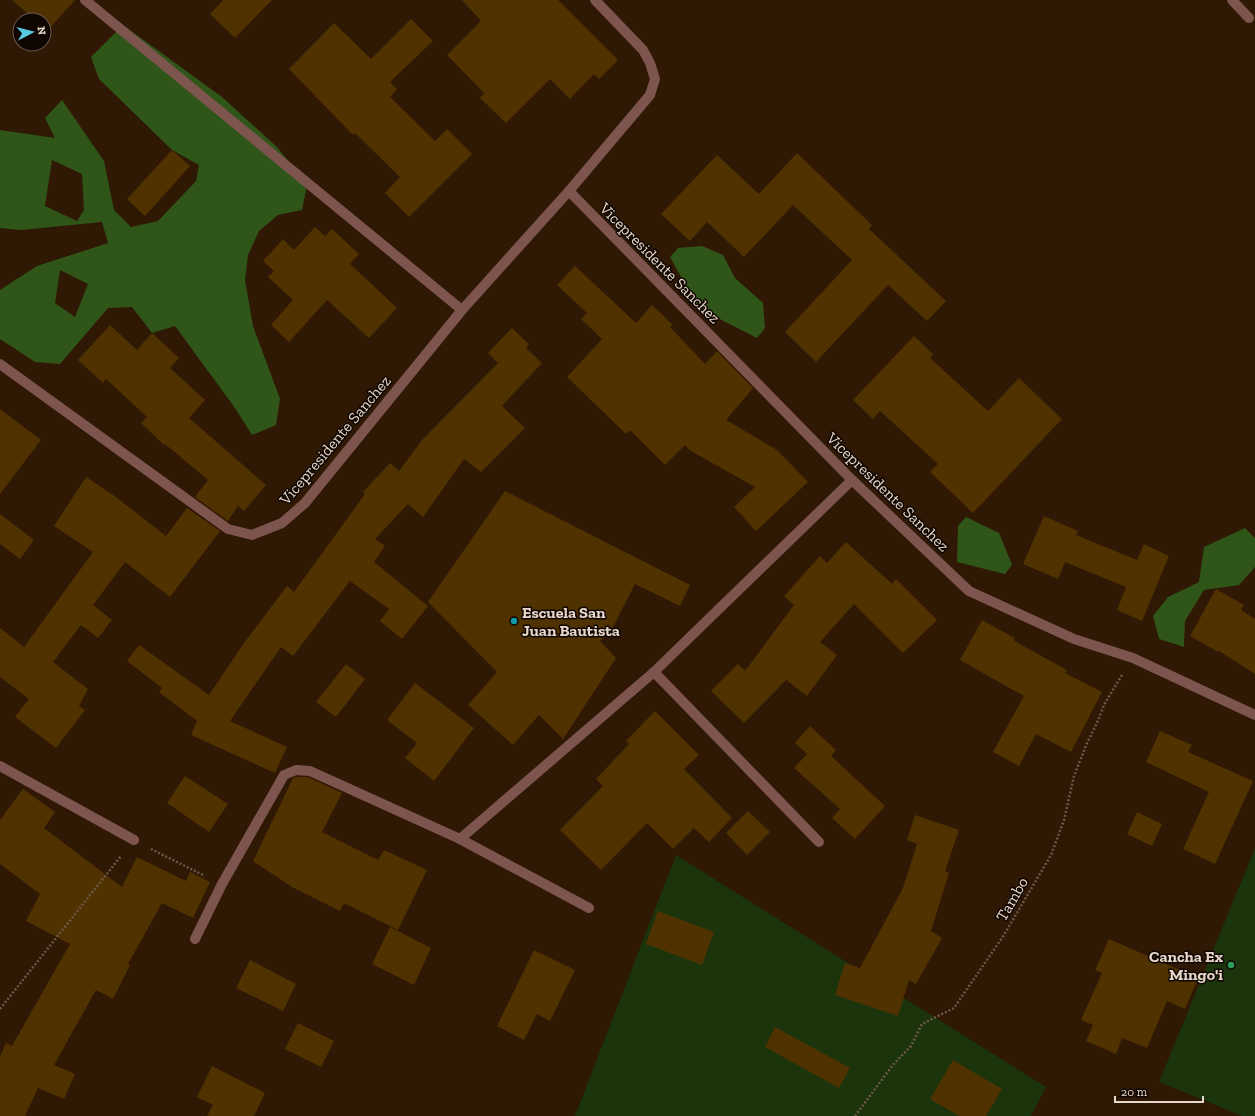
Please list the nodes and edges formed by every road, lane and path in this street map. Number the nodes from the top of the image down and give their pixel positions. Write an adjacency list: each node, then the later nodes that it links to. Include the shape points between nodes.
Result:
1 (85, 0): 6 (street)
2 (595, 0): 5 (street, Vicepresidente Sanchez, via 643,50 655,79 650,95)
3 (1232, 0): 4 (street)
4 (1249, 18)
5 (569, 191): 6 (street, Vicepresidente Sanchez); 8 (street, Vicepresidente Sanchez)
6 (462, 310): 7 (street, Vicepresidente Sanchez, via 305,503 282,523 252,535 228,529)
7 (0, 364)
8 (852, 480): 9 (street, Vicepresidente Sanchez, via 970,591 1074,639); 10 (street)
9 (1133, 658): 11 (street, Vicepresidente Sanchez); 20 (path, Tambo, via 1114,686 1086,743 1051,855 1004,935 954,1008 922,1024 911,1046 892,1066)
10 (654, 672): 13 (street); 15 (street)
11 (1255, 715)
12 (0, 766): 14 (street)
13 (460, 839): 16 (street, via 310,771 296,770 284,775); 17 (street)
14 (134, 840): 16 (path); 19 (path)
15 (819, 842)
16 (222, 884): 18 (street)
17 (589, 908)
18 (195, 939)
19 (0, 1009)
20 (856, 1116)

